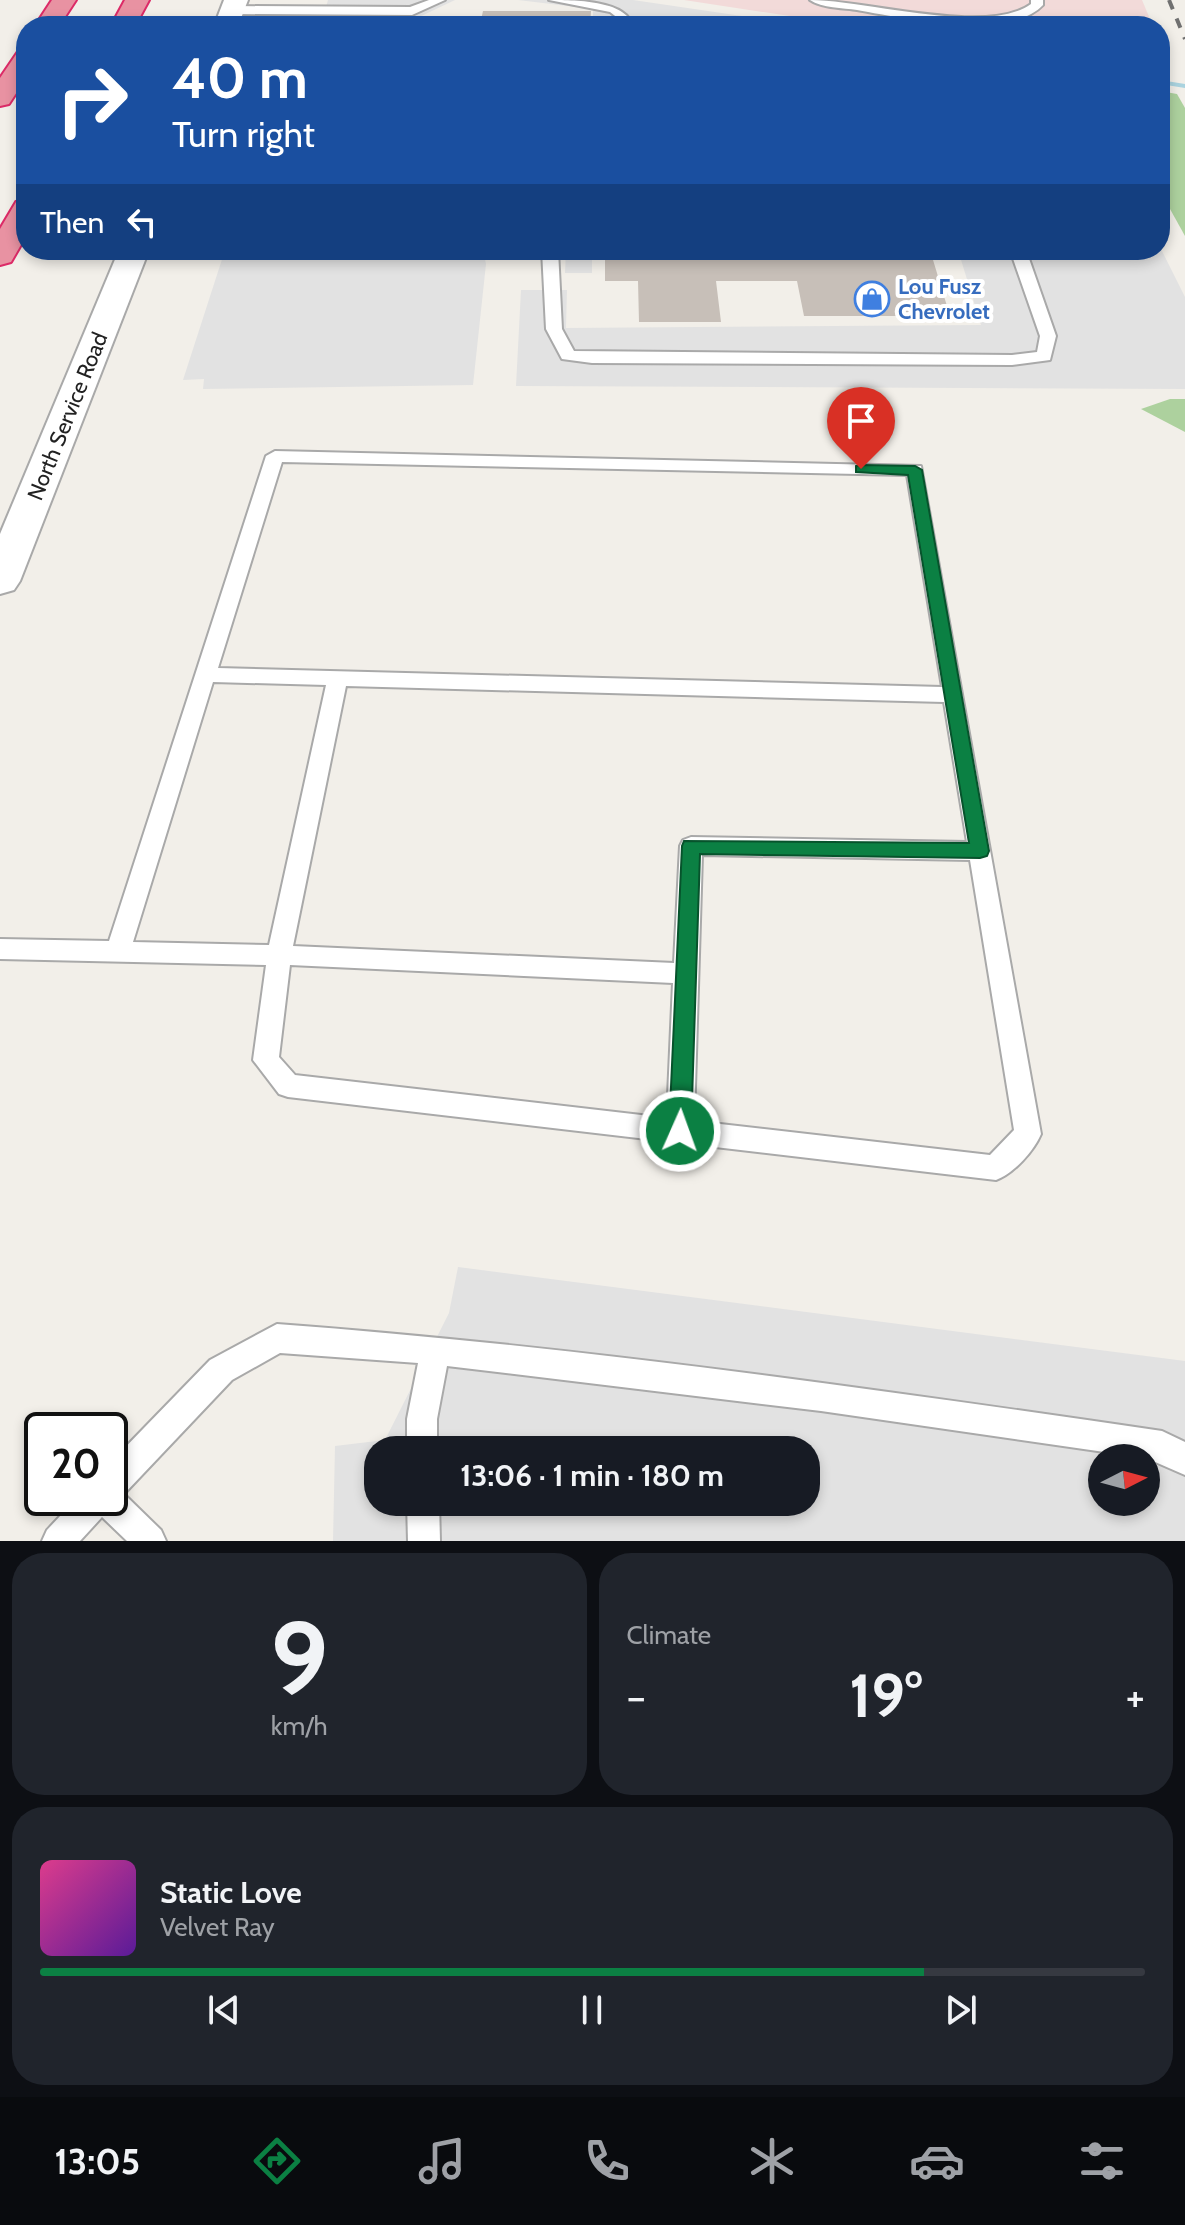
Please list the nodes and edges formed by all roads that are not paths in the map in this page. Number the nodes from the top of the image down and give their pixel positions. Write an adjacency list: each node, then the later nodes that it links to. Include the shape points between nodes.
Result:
1 (439, 0): 5 (lane, via 412,11)
2 (555, 0): 6 (lane, via 614,9)
3 (816, 0): 7 (lane)
4 (1037, 0): 8 (lane, via 1021,15)
5 (231, 12)
6 (623, 16)
7 (924, 16)
8 (1011, 16)
9 (16, 73): 10 (highway)
10 (0, 98)
11 (16, 226): 12 (highway)
12 (0, 256)
13 (130, 260): 16 (street, North Service Road)
14 (551, 260): 15 (lane, via 554,329 568,355 1012,360 1044,356 1048,336)
15 (1021, 260)
16 (0, 581)
17 (204, 675): 18 (lane); 19 (lane, via 275,456 915,470); 22 (lane)
18 (337, 681): 19 (lane); 23 (lane)
19 (953, 695): 20 (lane)
20 (980, 851): 24 (lane, via 691,846); 25 (lane, via 1028,1134 996,1168)
21 (0, 949): 22 (lane)
22 (117, 953): 23 (lane)
23 (279, 955): 24 (lane); 25 (lane, via 266,1060 288,1086)
24 (687, 974): 25 (lane)
25 (680, 1131)
26 (435, 1350): 27 (lane); 28 (lane, via 956,1414 1162,1446); 29 (lane, via 277,1338 221,1370)
27 (422, 1436)
28 (1185, 1459)
29 (128, 1467)
30 (84, 1516): 33 (lane)
31 (122, 1516): 34 (lane)
32 (423, 1516): 35 (lane)
33 (58, 1541)
34 (150, 1541)
35 (424, 1541)

